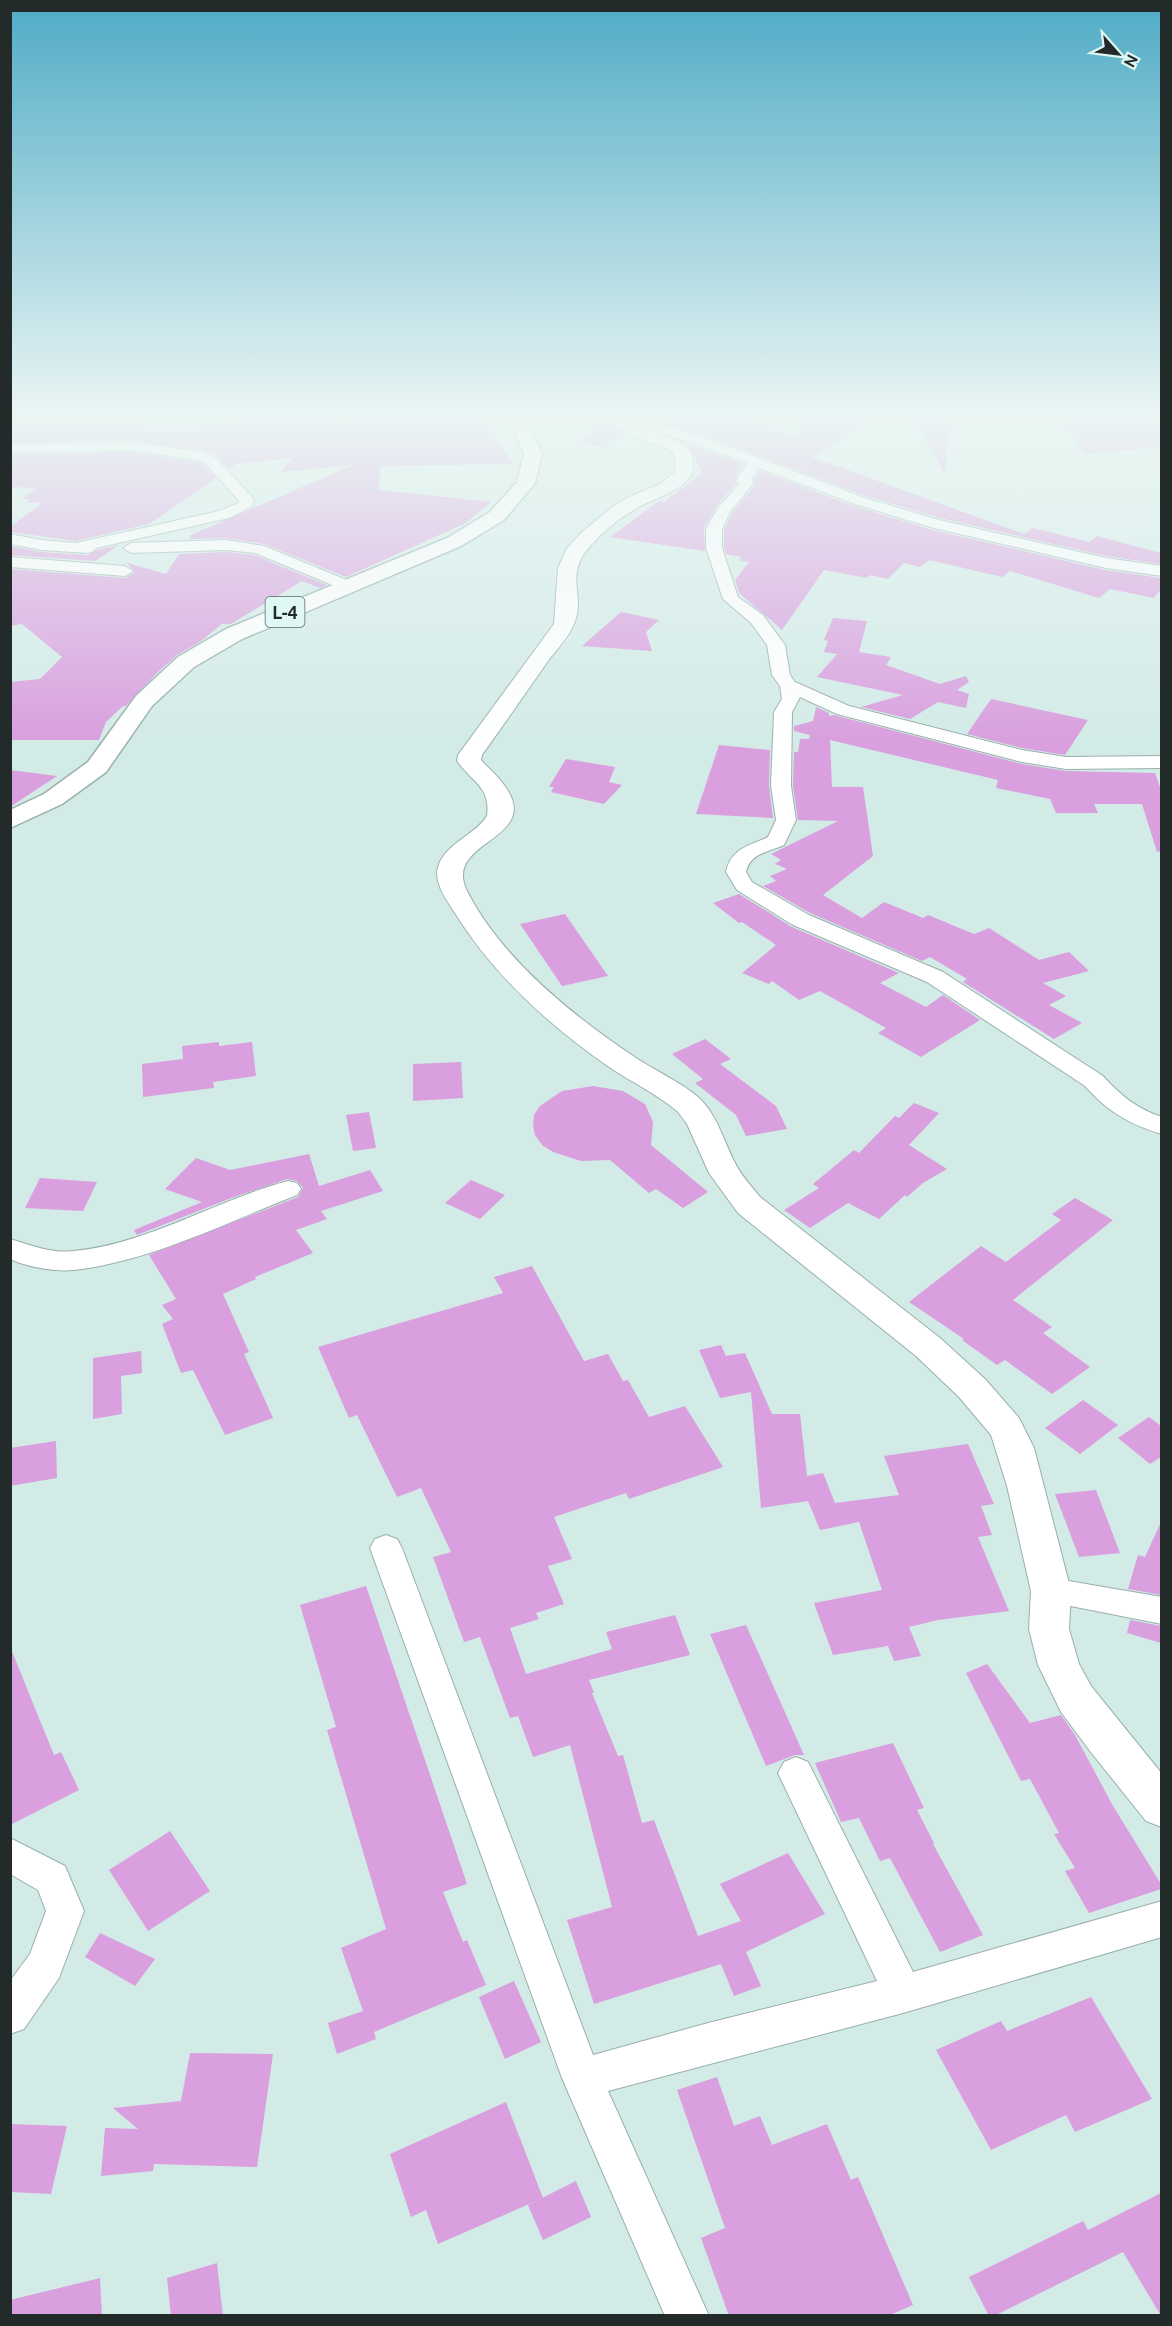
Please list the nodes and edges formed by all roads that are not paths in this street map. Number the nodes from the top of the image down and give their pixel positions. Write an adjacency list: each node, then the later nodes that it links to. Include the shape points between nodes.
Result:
1 (180, 525): 7 (street)
2 (483, 525): 11 (main road, L-4, via 454,542)
3 (602, 525): 19 (street, via 570,559 564,624 470,755 470,761 497,794 500,816 456,856 448,879 496,951 539,999 608,1052 688,1104 705,1126 732,1185 749,1205 928,1347 986,1404 1006,1428 1015,1448)
4 (716, 525): 12 (street, via 714,549 731,599 757,619 776,645 781,675)
5 (937, 525): 10 (street)
6 (10, 539): 7 (street)
7 (73, 548): 11 (street, via 226,545 258,549)
8 (10, 562): 9 (street)
9 (125, 571)
10 (1161, 572)
11 (348, 586): 14 (main road, L-4, via 234,634 186,662 144,701 97,767 53,799)
12 (789, 686): 13 (street, via 843,710 1022,756 1066,763); 15 (street, via 791,699 783,712 781,776 786,820 777,841 741,856 736,872 744,886 801,920 935,977 1094,1081 1110,1099 1136,1117)
13 (1161, 762)
14 (10, 820)
15 (1161, 1126)
16 (288, 1189): 17 (street, via 142,1246 72,1261 30,1257)
17 (10, 1248)
18 (386, 1548): 27 (street)
19 (1051, 1591): 20 (street); 22 (street, via 1049,1629 1059,1665 1076,1699)
20 (1161, 1611)
21 (796, 1773): 25 (street)
22 (1161, 1807)
23 (10, 1855): 26 (street, via 52,1878 66,1911 45,1965)
24 (1161, 1919): 25 (street)
25 (903, 1994): 27 (street)
26 (10, 2014)
27 (582, 2078): 28 (street)
28 (687, 2316)

